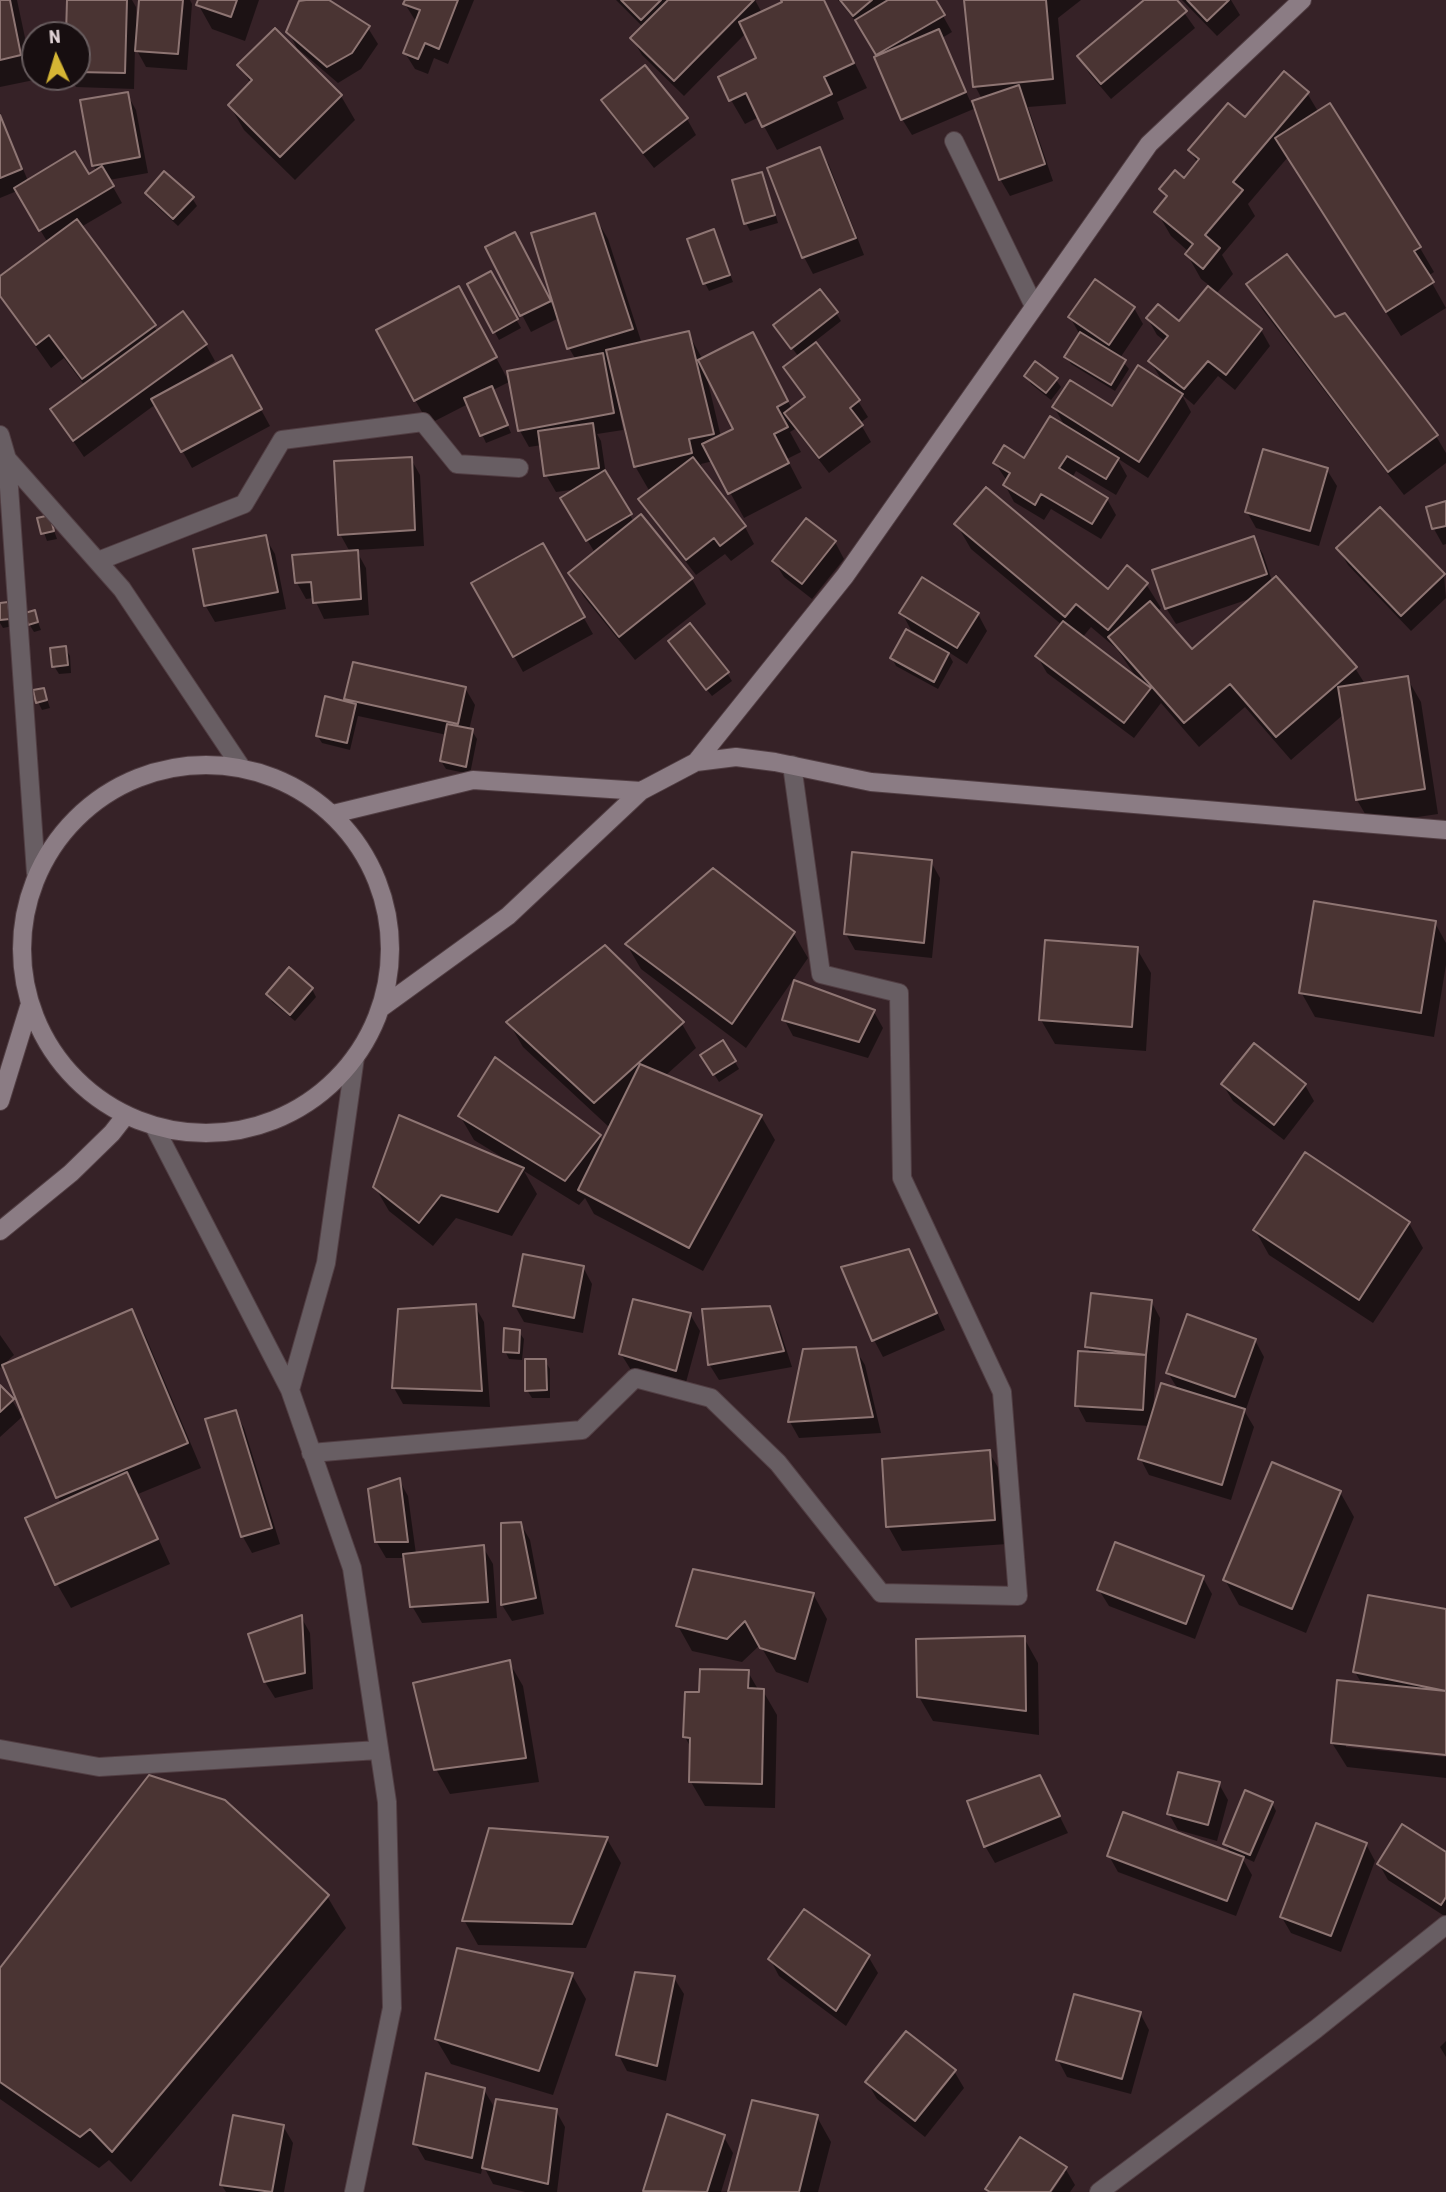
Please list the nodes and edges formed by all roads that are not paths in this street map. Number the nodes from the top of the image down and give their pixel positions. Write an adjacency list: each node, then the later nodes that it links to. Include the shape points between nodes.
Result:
1 (1302, 0): 3 (street, via 1149,144)
2 (954, 141): 3 (street)
3 (1034, 306): 9 (street, via 845,576)
4 (0, 435): 5 (street)
5 (7, 458): 7 (street); 8 (street)
6 (519, 468): 8 (street, via 457,464 423,422 282,440 244,504)
7 (6, 544): 15 (street)
8 (98, 561): 11 (street, via 122,589)
9 (696, 762): 10 (street, via 736,757); 12 (street)
10 (792, 765): 14 (street, via 871,782); 24 (street, via 821,974 900,993 902,1178 1002,1392 1018,1596 881,1593 778,1463 711,1398 635,1378 582,1430)
11 (241, 767): 13 (street, via 275,777); 15 (street, via 179,766 120,785 71,822)
12 (641, 791): 13 (street, via 473,780); 17 (street, via 508,916)
13 (333, 814): 17 (street, via 356,840 386,904 389,974)
14 (1446, 830)
15 (36, 873): 16 (street, via 22,917 20,963)
16 (29, 1007): 19 (street); 20 (street, via 66,1071)
17 (381, 1009): 18 (street)
18 (355, 1057): 21 (street, via 330,1085 300,1108 266,1123 229,1132 191,1133); 23 (street, via 326,1263)
19 (0, 1101)
20 (125, 1115): 21 (street); 22 (street, via 71,1174)
21 (154, 1126): 23 (street)
22 (0, 1231)
23 (290, 1391): 24 (street)
24 (311, 1453): 26 (street, via 352,1568)
25 (0, 1749): 26 (street, via 99,1768)
26 (379, 1750): 28 (street, via 387,1802 392,2008)
27 (1446, 1925): 29 (street)
28 (354, 2192)
29 (1099, 2192)

